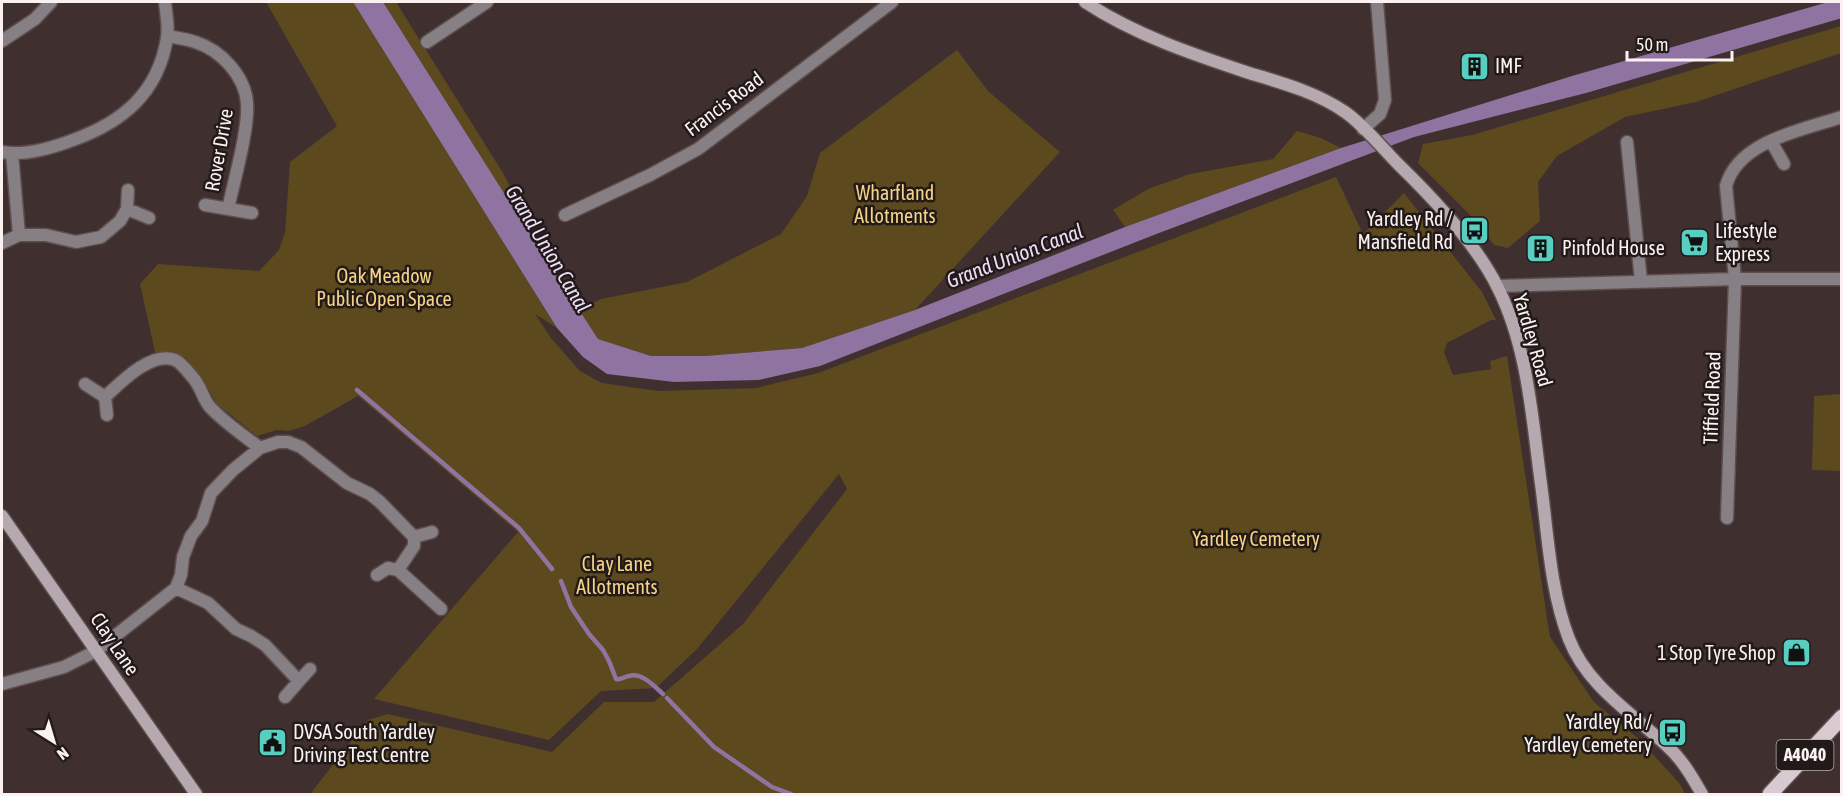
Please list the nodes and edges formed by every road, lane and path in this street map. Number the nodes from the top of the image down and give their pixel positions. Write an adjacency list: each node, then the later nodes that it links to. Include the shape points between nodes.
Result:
1 (51, 2): 8 (street, via 35,20)
2 (165, 2): 7 (street)
3 (487, 2): 9 (street)
4 (892, 2): 21 (street, Francis Road, via 698,149)
5 (1085, 2): 11 (main road, Yardley Road, via 1159,41 1313,94 1346,113)
6 (1377, 2): 11 (street, via 1385,100 1380,114)
7 (168, 36): 14 (street, via 150,85 113,123 57,147); 19 (street, Rover Drive, via 211,50 224,59 244,88 248,104)
8 (2, 41)
9 (427, 42)
10 (1842, 117): 12 (street, Tiffield Road)
11 (1365, 131): 28 (main road, Yardley Road, via 1466,240)
12 (1771, 141): 15 (street); 25 (street, Tiffield Road, via 1753,149 1740,161 1726,186)
13 (1627, 142): 27 (street)
14 (7, 153): 23 (street)
15 (1784, 164)
16 (128, 190): 18 (street)
17 (205, 205): 19 (street, Rover Drive)
18 (127, 208): 22 (street); 23 (street, via 120,221 91,240 76,242)
19 (228, 209): 20 (street, Rover Drive)
20 (252, 213)
21 (565, 215)
22 (149, 218)
23 (19, 234): 24 (street)
24 (2, 243)
25 (1736, 279): 26 (street); 27 (street); 34 (street, Tiffield Road)
26 (1842, 279)
27 (1641, 281): 28 (street)
28 (1497, 286): 48 (main road, Yardley Road, via 1517,338 1529,393 1557,604 1570,642 1605,693 1669,747)
29 (85, 384): 30 (street)
30 (105, 397): 31 (street); 32 (street, via 145,364 173,359 196,381 209,405)
31 (107, 415)
32 (260, 447): 36 (street, via 288,442 301,447 347,483 370,494); 39 (street, via 212,493 183,556)
33 (2, 516): 41 (main road, Clay Lane)
34 (1727, 518)
35 (432, 532): 36 (street)
36 (414, 537): 37 (street, via 414,546)
37 (398, 570): 38 (street, via 388,568); 40 (street)
38 (377, 575)
39 (176, 588): 41 (street); 43 (street, via 208,603 236,629 264,645)
40 (441, 609)
41 (96, 651): 44 (street, via 64,667); 47 (main road, Clay Lane)
42 (310, 669): 43 (street)
43 (299, 681): 45 (street)
44 (2, 684)
45 (285, 696)
46 (1842, 717): 49 (main road, A4040)
47 (196, 795)
48 (1702, 795)
49 (1770, 795)

